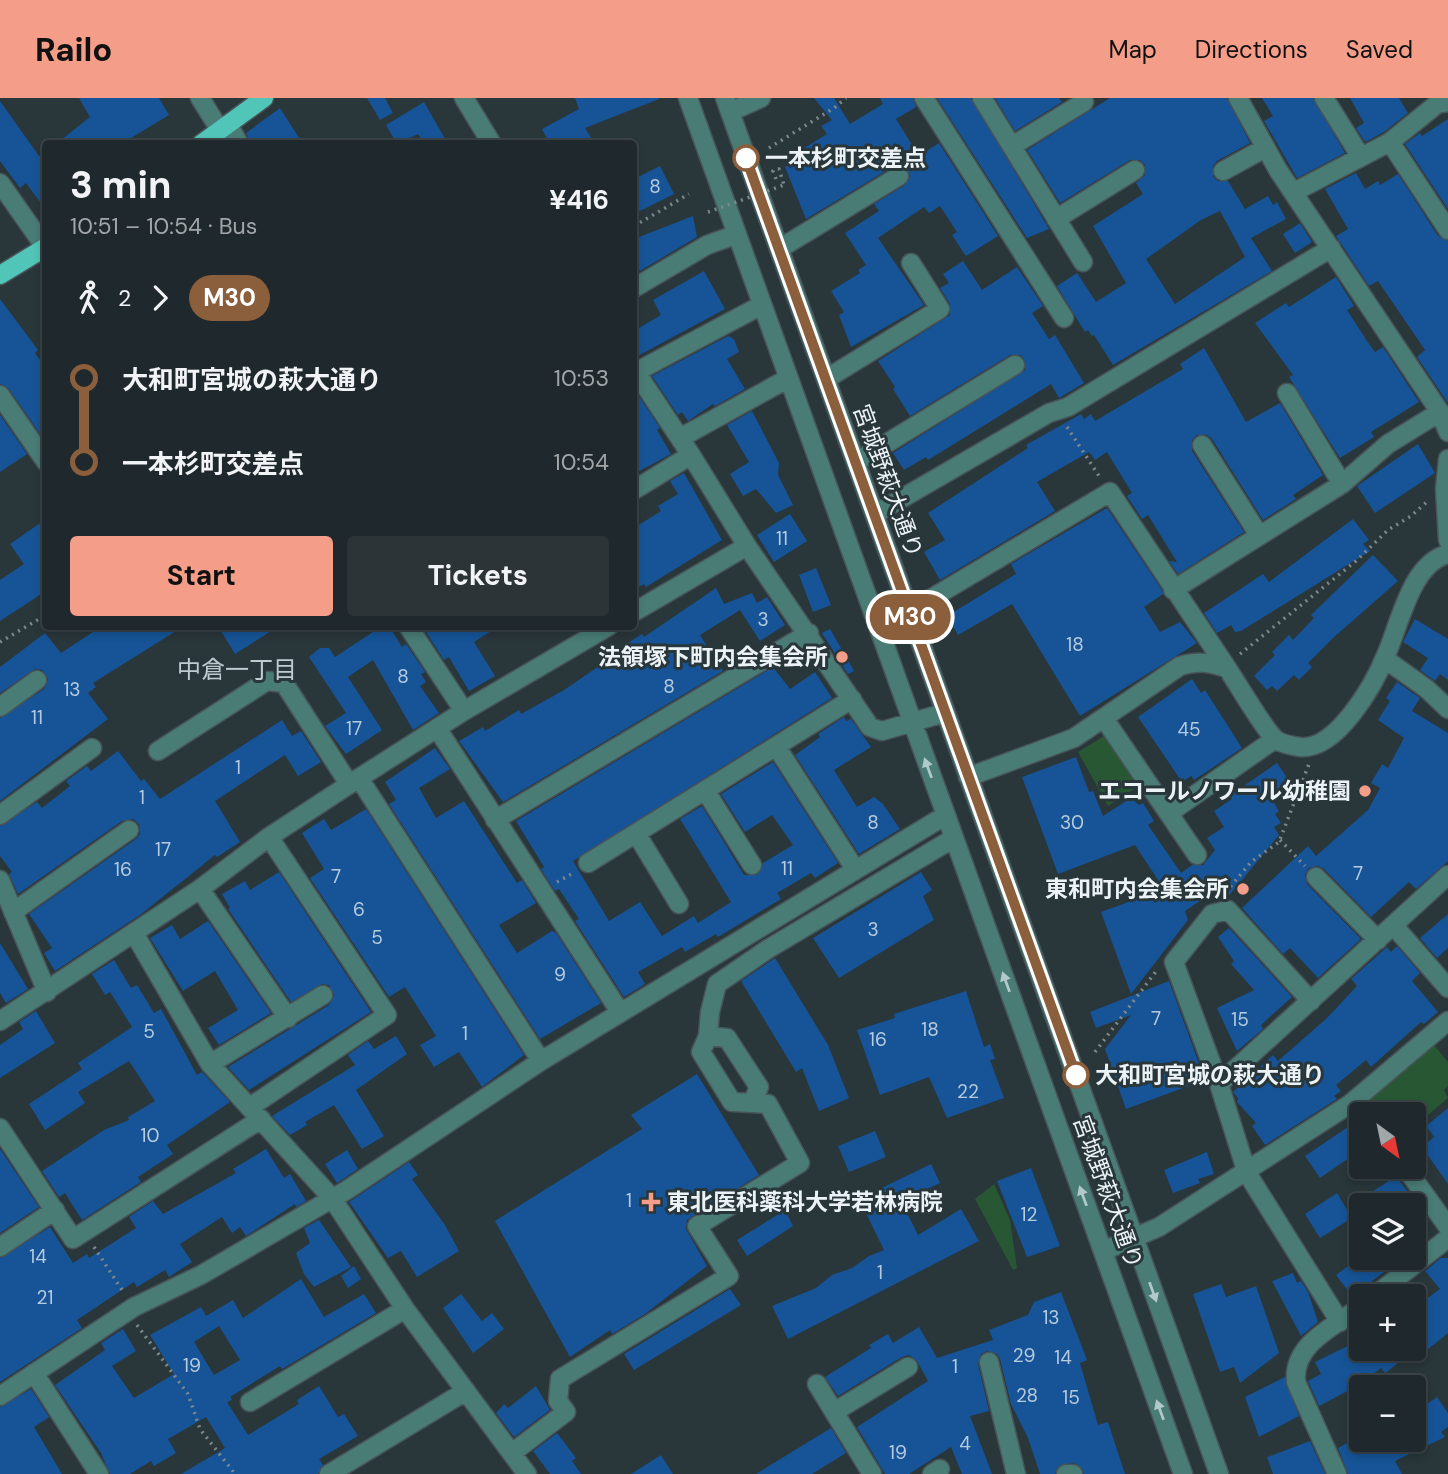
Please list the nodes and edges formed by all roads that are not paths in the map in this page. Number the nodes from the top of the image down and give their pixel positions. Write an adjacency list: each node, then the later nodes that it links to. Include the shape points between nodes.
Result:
1 (200, 98): 13 (street)
2 (264, 98): 13 (main road)
3 (464, 98): 16 (street)
4 (688, 98): 29 (street, 宮城野萩大通り)
5 (761, 98): 12 (street)
6 (924, 98): 39 (street)
7 (982, 98): 18 (street)
8 (1237, 98): 19 (street)
9 (1324, 98): 20 (street)
10 (1084, 102): 18 (street)
11 (1448, 102): 17 (street, via 1437,104)
12 (727, 105): 33 (street, 宮城野萩大通り)
13 (224, 127): 14 (main road); 15 (street)
14 (206, 140)
15 (235, 140)
16 (490, 140)
17 (1390, 142): 20 (street); 26 (street)
18 (1012, 146): 27 (street)
19 (1265, 148): 22 (street); 25 (street)
20 (1361, 157): 25 (street)
21 (1135, 170): 27 (street)
22 (1223, 172)
23 (899, 176): 33 (street)
24 (0, 183): 30 (street)
25 (1294, 192): 31 (street)
26 (1441, 204): 28 (street)
27 (1056, 219): 34 (street)
28 (1448, 230)
29 (736, 235): 37 (street, via 707,245); 38 (street, 宮城野萩大通り)
30 (42, 243)
31 (1331, 248): 47 (street); 57 (street, via 1068,407)
32 (42, 249): 36 (main road)
33 (779, 249): 44 (street, 宮城野萩大通り)
34 (1083, 262)
35 (911, 263): 44 (street, via 940,309)
36 (0, 275)
37 (637, 286)
38 (760, 306): 41 (street); 43 (street, 宮城野萩大通り)
39 (1064, 318)
40 (1015, 365): 54 (street)
41 (637, 369)
42 (637, 375): 49 (street)
43 (787, 379): 49 (street); 77 (street, 宮城野萩大通り)
44 (826, 379): 54 (street, 宮城野萩大通り)
45 (1287, 393): 55 (street)
46 (0, 395): 52 (street)
47 (1440, 412): 48 (street); 55 (street, via 1388,443)
48 (1448, 432)
49 (680, 438): 51 (street)
50 (1202, 445): 58 (street)
51 (691, 454): 56 (street); 60 (street)
52 (42, 456)
53 (1448, 459): 59 (street)
54 (856, 462): 57 (street, 宮城野萩大通り)
55 (1342, 484): 58 (street)
56 (637, 488)
57 (875, 514): 63 (street, 宮城野萩大通り)
58 (1259, 535): 62 (street)
59 (1448, 540)
60 (747, 547): 64 (street); 67 (street)
61 (1448, 554): 68 (street, via 1424,569)
62 (1173, 590): 63 (street, via 1110,492 932,598); 69 (street)
63 (907, 608): 75 (street, 宮城野萩大通り)
64 (637, 610)
65 (412, 630): 74 (street)
66 (602, 630): 74 (street)
67 (809, 633): 71 (street); 89 (street)
68 (1385, 659): 73 (street); 79 (street, via 1340,731 1316,746 1303,748)
69 (1227, 668): 76 (street, via 1205,662 1180,666); 79 (street)
70 (37, 680): 72 (street)
71 (852, 699): 77 (street, via 870,727 883,731); 80 (street)
72 (0, 707)
73 (1448, 709)
74 (464, 711): 78 (street)
75 (944, 713): 77 (street); 83 (street, 宮城野萩大通り)
76 (1105, 720): 83 (street, via 1063,743); 86 (street)
77 (913, 724): 88 (street, 宮城野萩大通り, one-way to 77)
78 (437, 728): 84 (street); 89 (street)
79 (1275, 739): 86 (street)
80 (776, 746): 85 (street); 97 (street)
81 (92, 748): 87 (street)
82 (158, 751): 84 (street, via 267,681 284,683)
83 (968, 777): 130 (street, 宮城野萩大通り)
84 (354, 781): 92 (street); 116 (street)
85 (705, 790): 91 (street); 96 (street)
86 (1169, 813): 94 (street)
87 (0, 815)
88 (946, 816): 93 (street, 宮城野萩大通り); 97 (street)
89 (495, 820): 111 (street)
90 (129, 830): 103 (street)
91 (636, 833): 95 (street); 102 (street)
92 (269, 836): 101 (street); 121 (street, via 387,1016)
93 (954, 838): 115 (street, via 768,948 717,984); 132 (street, 宮城野萩大通り, one-way to 93)
94 (1197, 855)
95 (588, 863)
96 (752, 865)
97 (855, 869): 111 (street)
98 (1316, 877): 106 (street)
99 (1446, 879): 104 (street)
100 (0, 880): 103 (street)
101 (200, 889): 105 (street); 112 (street)
102 (680, 904)
103 (13, 912): 108 (street)
104 (1394, 926): 106 (street); 107 (street)
105 (134, 933): 108 (street); 117 (street)
106 (1378, 940): 110 (street)
107 (1448, 988)
108 (47, 992): 113 (street)
109 (323, 995): 112 (street)
110 (1311, 1000): 118 (street); 118 (street, via 1228,910 1212,914 1174,962)
111 (620, 1012): 116 (street)
112 (288, 1018): 117 (street)
113 (0, 1021)
114 (1448, 1021): 119 (street)
115 (708, 1036): 120 (street, via 727,1038 759,1087); 120 (street, via 701,1052 710,1070 732,1102)
116 (541, 1061): 126 (street)
117 (210, 1064): 121 (street)
118 (1219, 1084): 124 (street)
119 (1365, 1102)
120 (752, 1103): 145 (street, via 768,1104 800,1163 697,1226 729,1276 560,1379 558,1401 566,1412)
121 (256, 1113): 126 (street); 127 (street, via 73,1239)
122 (1349, 1115): 124 (street)
123 (2, 1134): 127 (street)
124 (1247, 1172): 130 (street); 136 (street)
125 (1414, 1180): 128 (street)
126 (332, 1198): 134 (street); 139 (street, via 201,1275 134,1307)
127 (55, 1210): 131 (street)
128 (1448, 1227)
129 (1448, 1238): 133 (street)
130 (1135, 1240): 132 (street); 154 (street, 宮城野萩大通り, one-way to 154)
131 (0, 1247)
132 (1103, 1251): 153 (street, 宮城野萩大通り, one-way to 132)
133 (1390, 1284)
134 (405, 1309): 141 (street); 143 (street)
135 (1349, 1315): 136 (street)
136 (1340, 1322): 155 (street, via 1302,1350 1294,1370)
137 (989, 1363): 150 (street)
138 (908, 1367): 144 (street)
139 (34, 1373): 142 (street); 146 (street)
140 (817, 1384): 144 (street)
141 (466, 1391): 145 (street); 147 (street)
142 (0, 1396)
143 (250, 1402)
144 (834, 1412): 149 (street)
145 (512, 1453): 148 (street)
146 (99, 1474)
147 (329, 1474)
148 (527, 1474)
149 (872, 1474)
150 (1016, 1474)
151 (1066, 1474): 152 (street)
152 (1073, 1474)
153 (1183, 1474)
154 (1219, 1474)
155 (1337, 1474)

